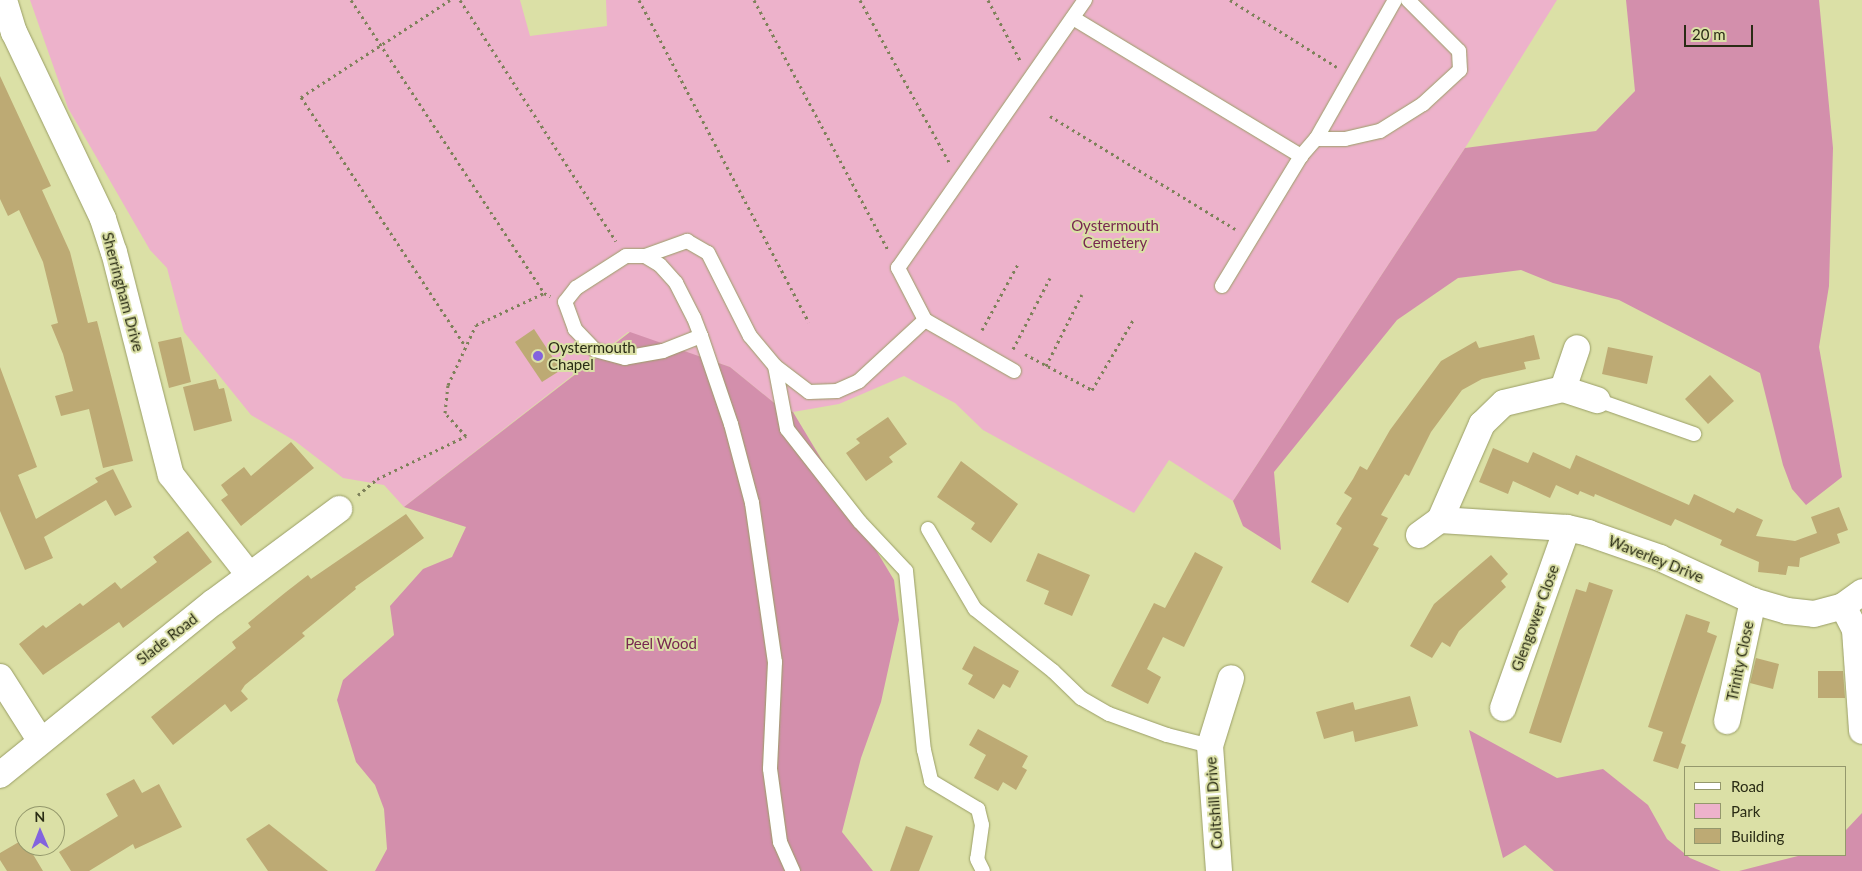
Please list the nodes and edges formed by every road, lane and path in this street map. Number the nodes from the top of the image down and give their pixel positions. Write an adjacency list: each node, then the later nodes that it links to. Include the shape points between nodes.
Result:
1 (4, 0): 54 (street, Sherringham Drive, via 14,32 108,236 171,475)
2 (351, 0): 14 (path)
3 (450, 0): 14 (path)
4 (460, 0): 22 (path)
5 (639, 0): 33 (path)
6 (754, 0): 25 (path)
7 (860, 0): 20 (path)
8 (988, 0): 16 (path)
9 (1085, 0): 13 (lane)
10 (1230, 0): 15 (path)
11 (1395, 0): 15 (lane)
12 (1408, 0): 18 (lane, via 1459,51 1460,70 1423,104 1380,131 1345,139)
13 (1073, 18): 16 (lane); 19 (lane)
14 (380, 45): 28 (path); 39 (path, via 301,97)
15 (1352, 76): 18 (lane)
16 (1031, 80): 20 (lane)
17 (1050, 116): 21 (path)
18 (1316, 138): 19 (lane)
19 (1301, 156): 21 (lane)
20 (960, 181): 25 (lane)
21 (1251, 239): 27 (lane)
22 (626, 256): 23 (lane); 30 (lane, via 576,288)
23 (645, 256): 36 (lane, via 660,265 676,283); 42 (lane, via 687,241 708,253 750,336)
24 (1018, 264): 34 (path)
25 (898, 268): 31 (lane)
26 (1050, 278): 40 (path)
27 (1222, 286)
28 (544, 293): 30 (path); 39 (path, via 476,325)
29 (1082, 294): 43 (path)
30 (565, 302): 36 (lane, via 575,329 595,350 625,358 663,351)
31 (926, 320): 37 (lane); 42 (lane, via 859,381 837,391 809,392)
32 (1133, 320): 43 (path, via 1092,390)
33 (809, 322)
34 (982, 330): 35 (path); 37 (path, via 963,320)
35 (990, 335)
36 (700, 336): 65 (lane, via 731,424 752,503 774,662 770,769 780,842)
37 (954, 336): 44 (lane)
38 (1005, 344): 40 (path)
39 (465, 346): 48 (path, via 448,385 445,413 466,436 377,478)
40 (1013, 348): 43 (path); 44 (path)
41 (1577, 348): 45 (street)
42 (775, 366): 66 (lane, via 787,429 860,522 906,571 924,750 931,781 978,808 982,815 976,853)
43 (1046, 366)
44 (1009, 368)
45 (1563, 389): 46 (street); 50 (street, via 1522,397 1490,414 1482,424)
46 (1597, 400): 47 (lane)
47 (1694, 434)
48 (362, 492)
49 (339, 509): 54 (street, Slade Road)
50 (1440, 520): 51 (street, Waverley Drive); 53 (street)
51 (1567, 528): 56 (street, Waverley Drive, via 1660,558); 59 (street, Glengower Close)
52 (928, 529): 63 (lane, via 974,609 1053,671 1081,698 1109,714 1167,735)
53 (1419, 535)
54 (250, 575): 62 (street, Slade Road)
55 (1852, 599): 56 (street, Waverley Drive, via 1814,614 1787,611); 61 (street)
56 (1753, 601): 60 (street, Trinity Close)
57 (0, 677): 62 (street)
58 (1232, 678): 63 (street, Coltshill Drive)
59 (1503, 708)
60 (1727, 721)
61 (1862, 731)
62 (40, 740): 64 (street, Slade Road)
63 (1210, 746): 67 (street, Coltshill Drive)
64 (0, 775)
65 (793, 871)
66 (983, 871)
67 (1219, 871)

